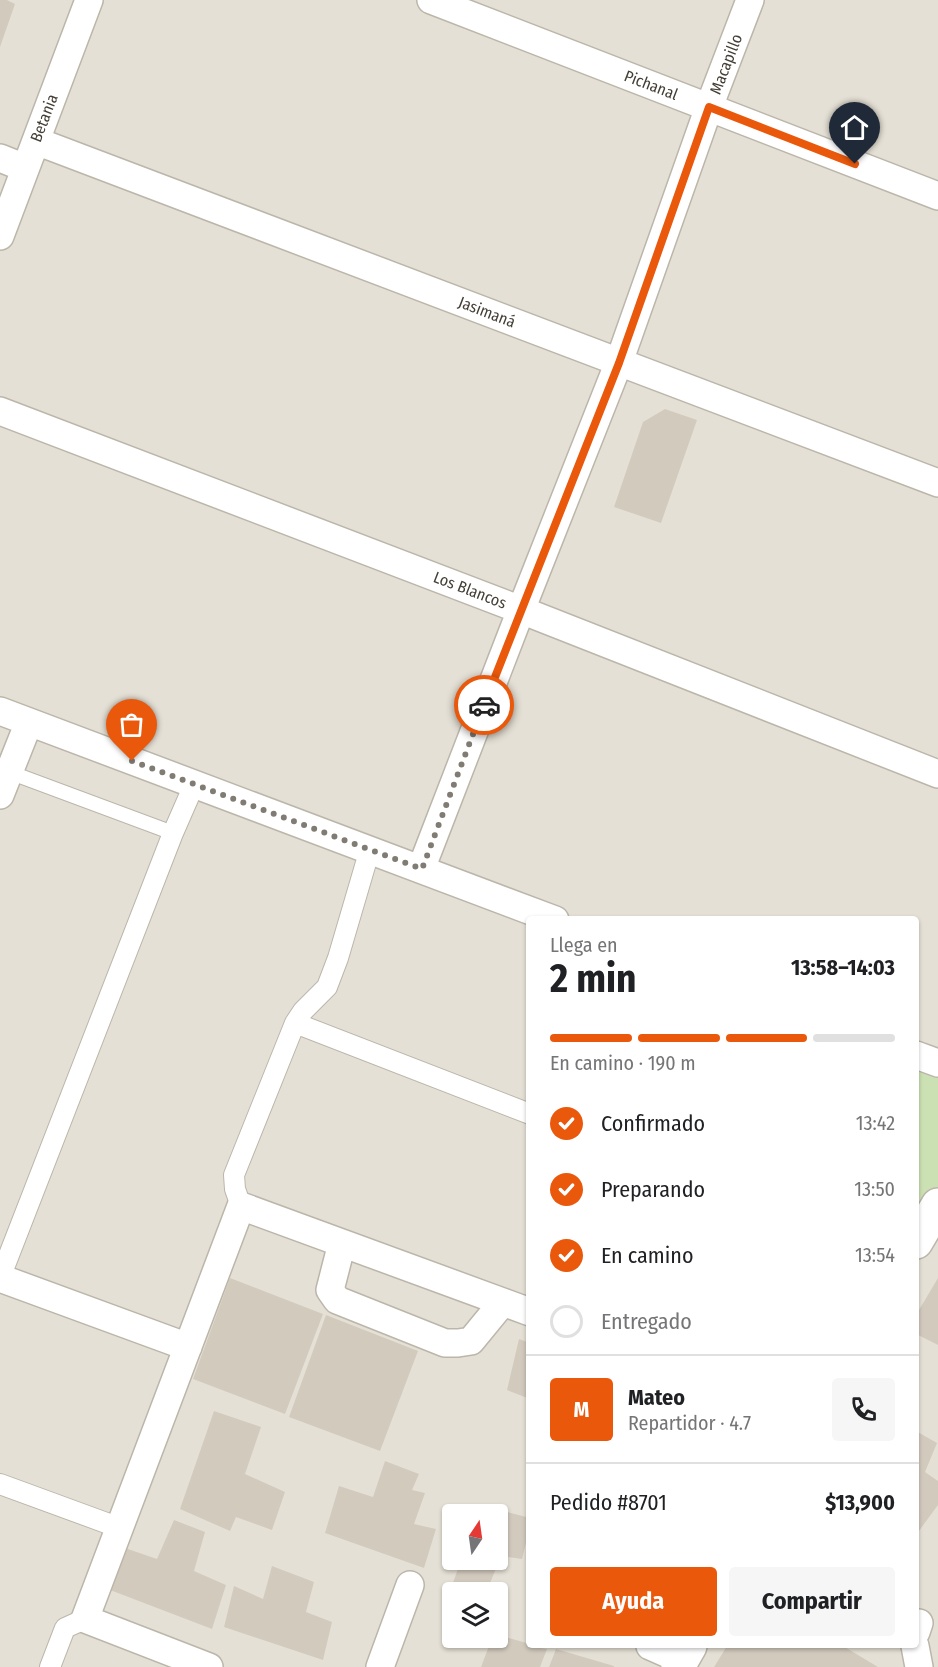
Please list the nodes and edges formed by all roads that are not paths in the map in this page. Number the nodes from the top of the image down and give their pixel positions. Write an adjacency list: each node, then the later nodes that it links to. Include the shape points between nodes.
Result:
1 (89, 0): 5 (street, Betania)
2 (431, 0): 4 (street, Pichanal)
3 (750, 0): 4 (street, Macapillo)
4 (709, 107): 8 (street, Pichanal); 10 (street, Macapillo)
5 (36, 141): 7 (street, Betania); 10 (street, Jasimaná)
6 (0, 158): 7 (street)
7 (25, 168): 9 (street, Betania)
8 (938, 196)
9 (0, 236)
10 (619, 363): 12 (street, Jasimaná); 13 (street, Macapillo)
11 (0, 411): 13 (street, Los Blancos)
12 (938, 483)
13 (521, 610): 16 (street, Los Blancos); 21 (street, Macapillo)
14 (0, 711): 15 (street)
15 (29, 723): 17 (street); 18 (street)
16 (938, 774)
17 (4, 783): 19 (lane)
18 (194, 785): 19 (street); 20 (street)
19 (173, 833): 31 (street)
20 (370, 849): 21 (street); 23 (street, via 327,987)
21 (422, 869): 22 (street)
22 (545, 916)
23 (296, 1023): 26 (street); 28 (street, via 234,1175)
24 (919, 1056): 25 (street)
25 (938, 1063)
26 (526, 1112)
27 (938, 1205): 29 (street)
28 (241, 1206): 30 (street); 34 (street)
29 (919, 1237)
30 (342, 1243): 32 (street); 32 (street, via 330,1290 338,1300 445,1343 471,1341)
31 (0, 1278): 34 (street)
32 (503, 1302): 33 (street)
33 (526, 1311)
34 (188, 1347): 36 (street)
35 (0, 1484): 36 (street)
36 (120, 1528): 38 (street)
37 (410, 1585): 44 (street)
38 (85, 1619): 42 (street, via 65,1628); 43 (street)
39 (656, 1648): 41 (street)
40 (918, 1648): 45 (street)
41 (683, 1657)
42 (50, 1667)
43 (210, 1667)
44 (380, 1667)
45 (919, 1667)

